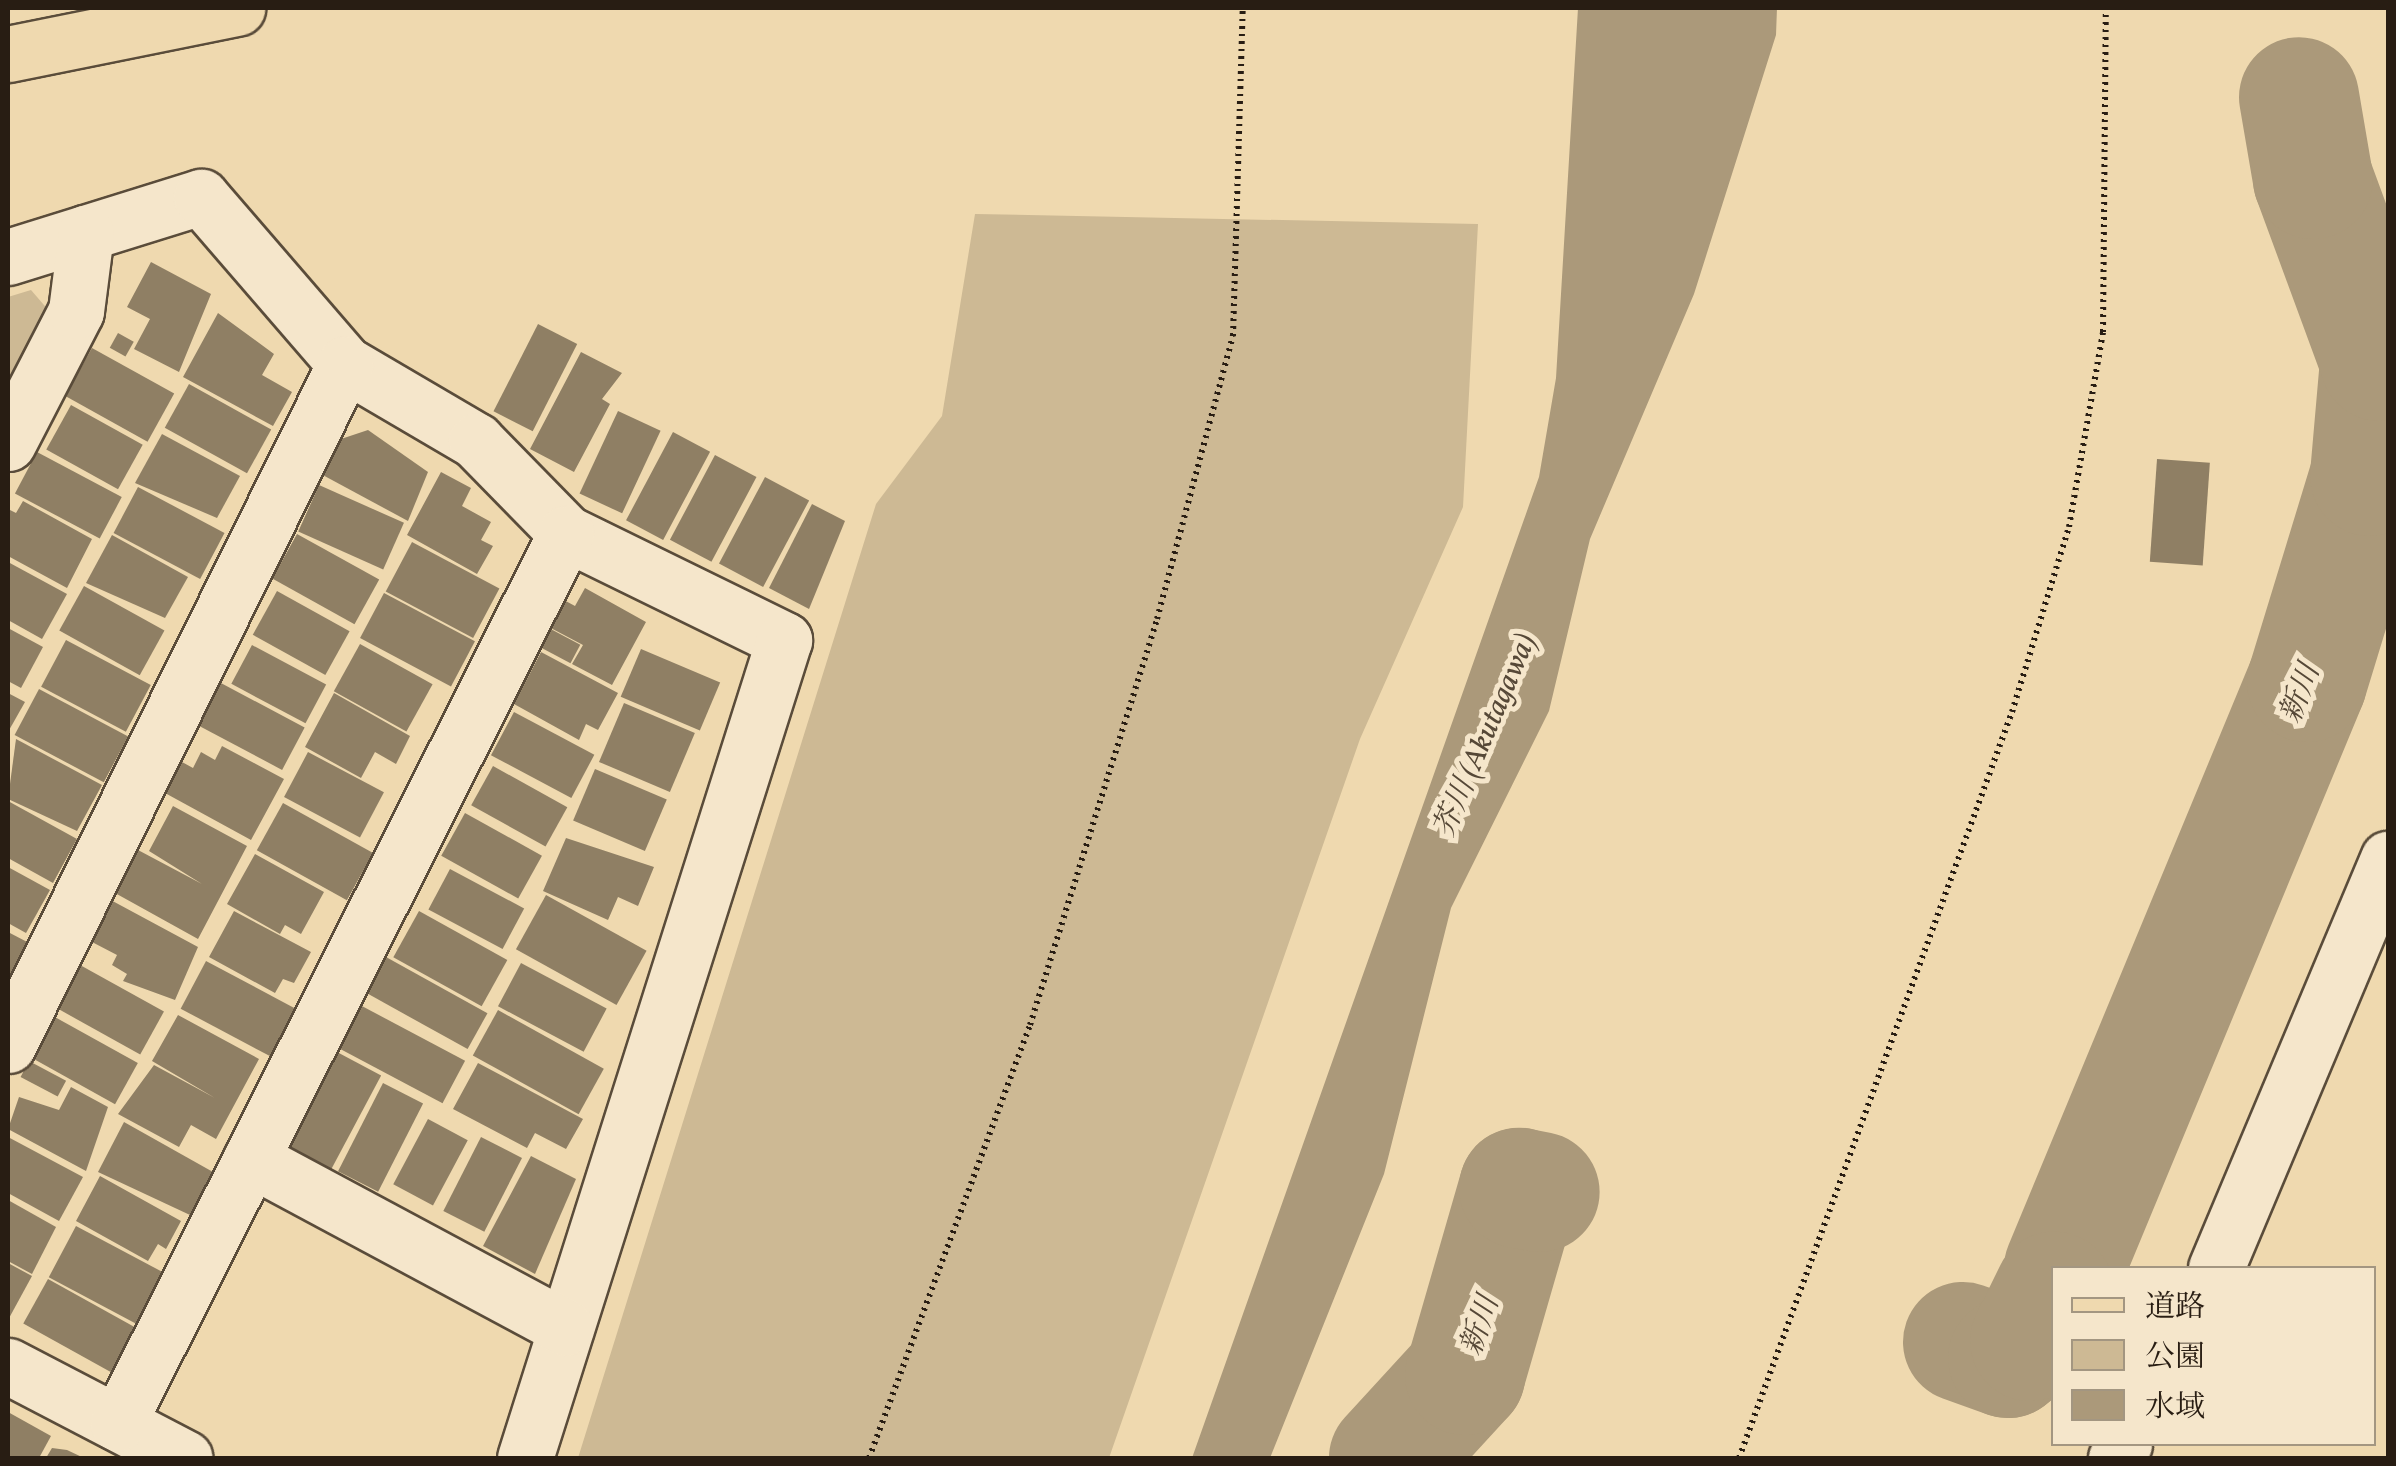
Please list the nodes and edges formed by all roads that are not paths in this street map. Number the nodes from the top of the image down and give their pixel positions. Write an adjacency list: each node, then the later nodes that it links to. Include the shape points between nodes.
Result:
1 (236, 8): 2 (main road)
2 (8, 54)
3 (86, 233): 4 (street); 5 (street, via 201,198); 6 (street, via 76,311)
4 (8, 257)
5 (345, 364): 7 (street, via 476,441); 9 (street)
6 (8, 443)
7 (566, 534): 10 (street); 12 (street, via 784,640)
8 (2388, 859): 11 (street)
9 (8, 1045)
10 (251, 1160): 12 (street); 14 (street)
11 (2217, 1266)
12 (566, 1328): 16 (street)
13 (8, 1366): 14 (street)
14 (118, 1423): 15 (street)
15 (186, 1458)
16 (525, 1458)

